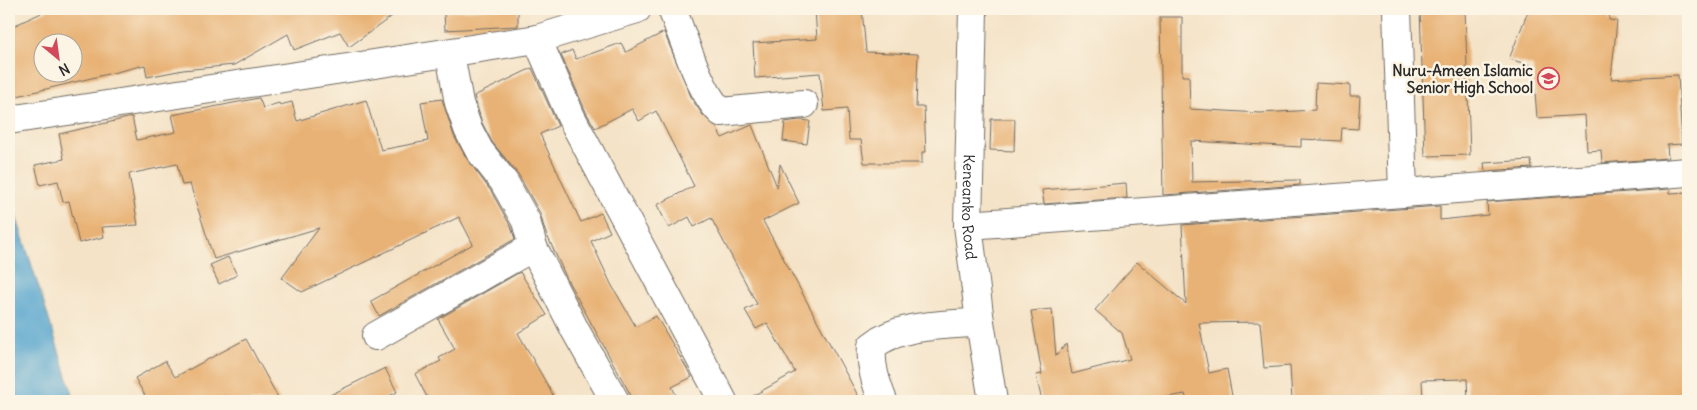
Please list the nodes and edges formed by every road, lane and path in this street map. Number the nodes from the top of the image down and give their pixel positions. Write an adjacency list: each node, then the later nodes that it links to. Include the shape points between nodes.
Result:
1 (637, 9): 5 (street)
2 (672, 9): 7 (street, via 696,71 721,112)
3 (973, 9): 11 (street, Keneanko Road)
4 (1397, 9): 10 (street)
5 (537, 39): 6 (street); 16 (street, via 571,117)
6 (450, 54): 8 (street); 12 (street, via 459,103 468,129 526,221)
7 (804, 104)
8 (9, 120)
9 (1688, 172): 10 (street)
10 (1403, 194): 11 (street)
11 (968, 224): 13 (street, Keneanko Road)
12 (532, 247): 14 (street); 15 (street)
13 (980, 322): 17 (street, via 902,330 872,346 870,358); 18 (street, Keneanko Road)
14 (376, 336)
15 (615, 401)
16 (723, 401)
17 (883, 401)
18 (993, 401)

